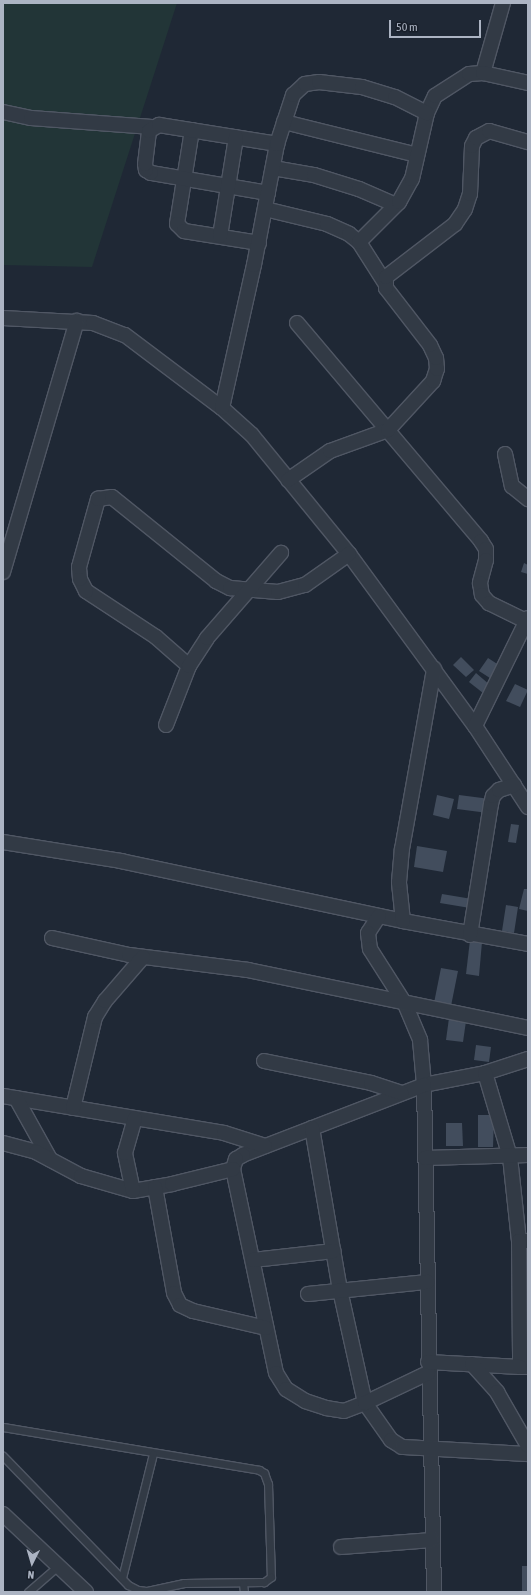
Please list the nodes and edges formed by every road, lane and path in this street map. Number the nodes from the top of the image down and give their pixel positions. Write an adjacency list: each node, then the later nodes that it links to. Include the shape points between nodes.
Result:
1 (504, 3): 2 (street)
2 (483, 73): 3 (street); 5 (street, via 469,74 453,82 435,96)
3 (528, 83)
4 (3, 112): 7 (street, via 31,118)
5 (427, 113): 6 (street, via 395,97 362,87 319,82 305,84 293,95); 12 (street)
6 (284, 122): 11 (street); 12 (street)
7 (152, 127): 8 (street, via 159,125); 14 (street, via 149,132 146,170)
8 (192, 130): 9 (street); 14 (street)
9 (236, 137): 11 (street); 15 (street)
10 (528, 142): 22 (street, via 489,131 476,138 472,146 470,194 465,209 455,224 389,272)
11 (277, 144): 13 (street)
12 (418, 155): 17 (street, via 412,178)
13 (273, 168): 16 (street); 17 (street, via 314,175 359,189)
14 (183, 178): 15 (street); 19 (street, via 177,224 184,231)
15 (227, 186): 16 (street); 19 (street)
16 (268, 193): 18 (street)
17 (396, 205): 21 (street)
18 (265, 209): 20 (street); 21 (street, via 327,224 349,234)
19 (220, 236): 20 (street)
20 (259, 242): 26 (street)
21 (359, 242): 22 (street)
22 (385, 282): 27 (street, via 386,288 430,345 436,358 437,369 433,381)
23 (4, 321): 24 (street)
24 (77, 321): 26 (street, via 93,323 125,335); 33 (street)
25 (297, 323): 27 (street)
26 (222, 408): 29 (street, via 252,436)
27 (388, 430): 29 (street, via 330,451); 35 (street, via 486,549 480,583 482,595 489,603)
28 (505, 454): 30 (street, via 512,486)
29 (288, 480): 32 (street)
30 (528, 499)
31 (281, 553): 34 (street)
32 (349, 554): 34 (street, via 305,585 278,592); 37 (street)
33 (3, 572)
34 (247, 591): 36 (street, via 207,638); 36 (street, via 216,582 112,497 98,499 79,567 80,579 86,591 156,637)
35 (527, 620): 39 (street)
36 (189, 666): 38 (street)
37 (434, 669): 39 (street); 44 (street, via 402,849 399,882)
38 (166, 725)
39 (475, 726): 40 (street)
40 (514, 785): 41 (street); 45 (street, via 499,790 493,796)
41 (528, 807)
42 (3, 842): 43 (street, via 121,862)
43 (379, 916): 44 (street); 49 (street, via 368,933 370,949)
44 (403, 922): 45 (street)
45 (470, 935): 47 (street)
46 (52, 938): 48 (street)
47 (528, 944)
48 (143, 957): 49 (street, via 248,970); 57 (street, via 105,1001 95,1017)
49 (405, 1004): 50 (street); 54 (street, via 420,1040)
50 (528, 1028)
51 (528, 1058): 53 (street)
52 (264, 1060): 55 (street, via 371,1083)
53 (485, 1073): 54 (street); 63 (street)
54 (424, 1085): 55 (street); 64 (street)
55 (401, 1093): 59 (street)
56 (10, 1097): 57 (street); 65 (street)
57 (73, 1108): 58 (street)
58 (135, 1118): 61 (street, via 224,1133); 68 (street, via 125,1153)
59 (312, 1128): 61 (street); 70 (street)
60 (3, 1143): 65 (street, via 36,1152)
61 (265, 1146): 66 (street, via 243,1154 236,1160)
62 (528, 1155): 63 (street)
63 (510, 1157): 64 (street); 69 (street)
64 (425, 1158): 72 (street)
65 (52, 1162): 68 (street, via 81,1176)
66 (233, 1169): 67 (street); 71 (street)
67 (155, 1187): 68 (street); 75 (street, via 174,1294 180,1305 193,1311)
68 (133, 1191)
69 (524, 1241): 78 (street)
70 (333, 1251): 71 (street); 73 (street)
71 (253, 1260): 75 (street)
72 (427, 1282): 73 (street); 77 (street)
73 (340, 1290): 74 (street); 79 (street)
74 (308, 1294)
75 (266, 1328): 79 (street, via 276,1373 286,1389 306,1401 326,1408 344,1411)
76 (472, 1364): 77 (street); 78 (street); 81 (street, via 497,1392)
77 (428, 1367): 79 (street); 82 (street)
78 (524, 1367)
79 (365, 1404): 82 (street, via 391,1440 402,1447)
80 (3, 1427): 83 (lane)
81 (528, 1446)
82 (431, 1450): 84 (street); 87 (street)
83 (153, 1454): 90 (lane); 91 (lane, via 259,1470 264,1473 268,1484 271,1577 264,1582)
84 (528, 1454)
85 (3, 1456): 90 (lane)
86 (3, 1514): 89 (street)
87 (432, 1540): 88 (street); 95 (street)
88 (341, 1547)
89 (59, 1565): 92 (lane); 93 (street)
90 (122, 1578): 91 (lane, via 128,1586 146,1591 174,1583)
91 (243, 1583): 94 (lane)
92 (28, 1592)
93 (86, 1592)
94 (244, 1592)
95 (434, 1592)

